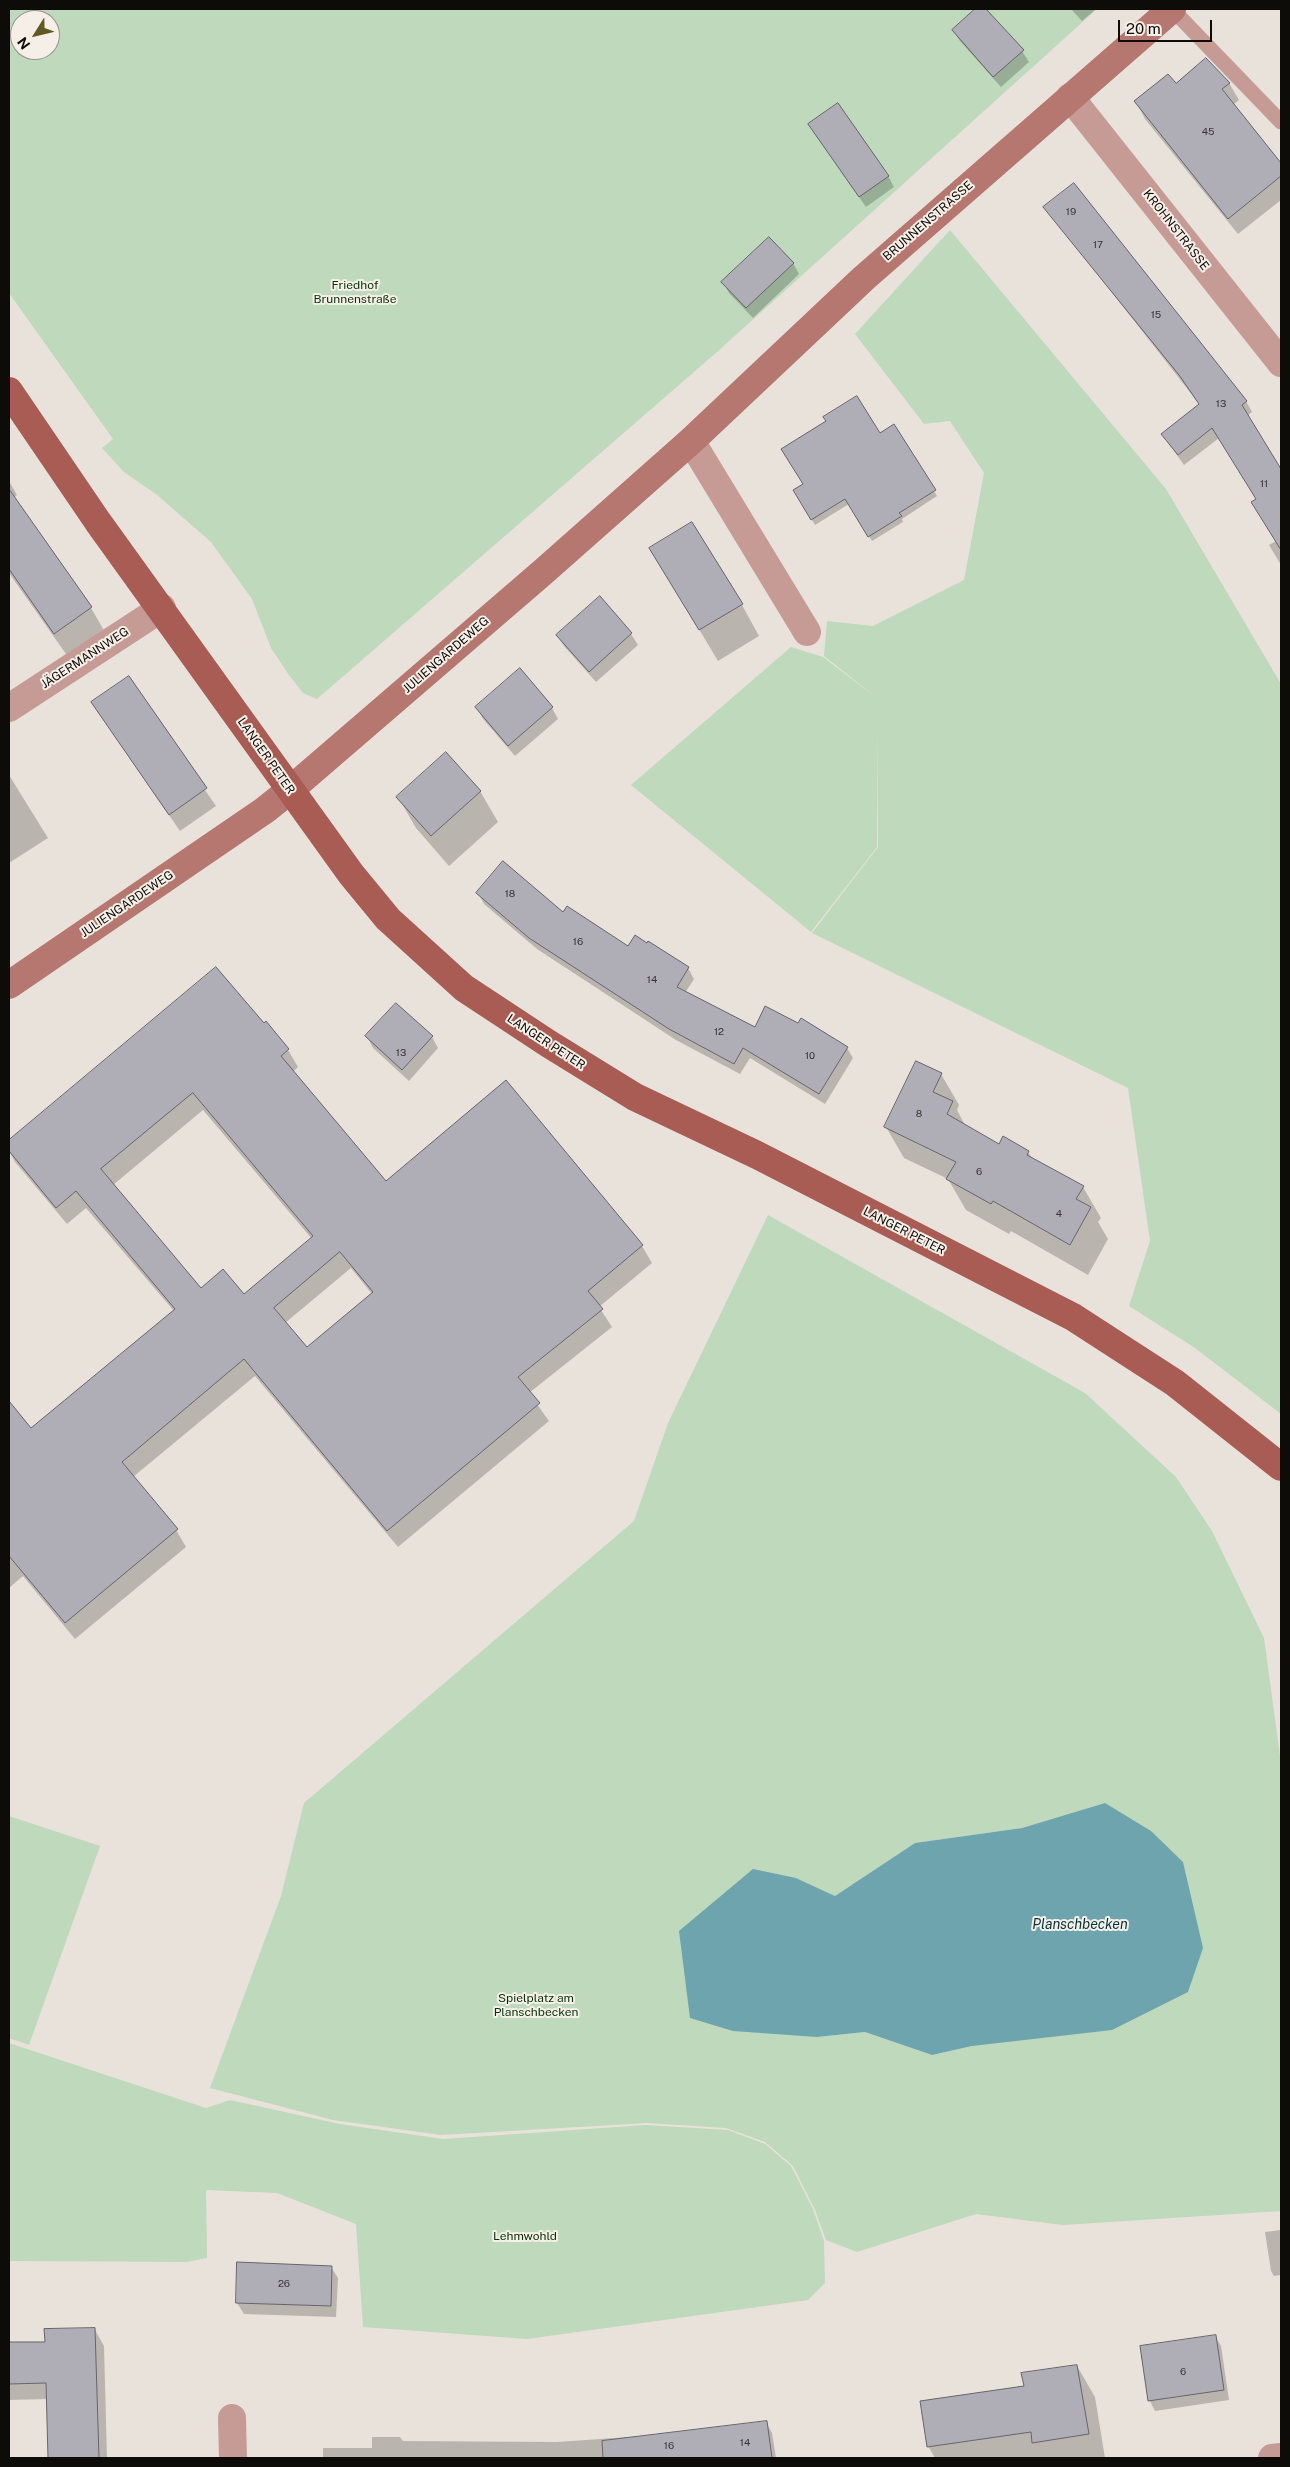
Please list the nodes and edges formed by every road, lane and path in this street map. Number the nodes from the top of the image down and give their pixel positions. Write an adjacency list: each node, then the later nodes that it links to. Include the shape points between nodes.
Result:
1 (1172, 9): 2 (street, BRUNNENSTRASSE); 3 (lane)
2 (1070, 97): 4 (street, KROHNSTRASSE); 6 (street, BRUNNENSTRASSE, via 864,278)
3 (1281, 122)
4 (1281, 362)
5 (9, 391): 7 (main road, LANGER PETER, via 98,522)
6 (691, 441): 8 (street); 10 (street, JULIENGARDEWEG)
7 (162, 608): 9 (street, JÄGERMANNWEG); 10 (main road, LANGER PETER)
8 (807, 632)
9 (9, 708)
10 (290, 790): 11 (street, JULIENGARDEWEG); 12 (main road, LANGER PETER, via 388,919 464,988 635,1097 757,1155 1073,1316 1175,1383)
11 (9, 985)
12 (1281, 1466)
13 (232, 2418): 15 (street)
14 (1281, 2457): 16 (street)
15 (233, 2458)
16 (1272, 2458)

